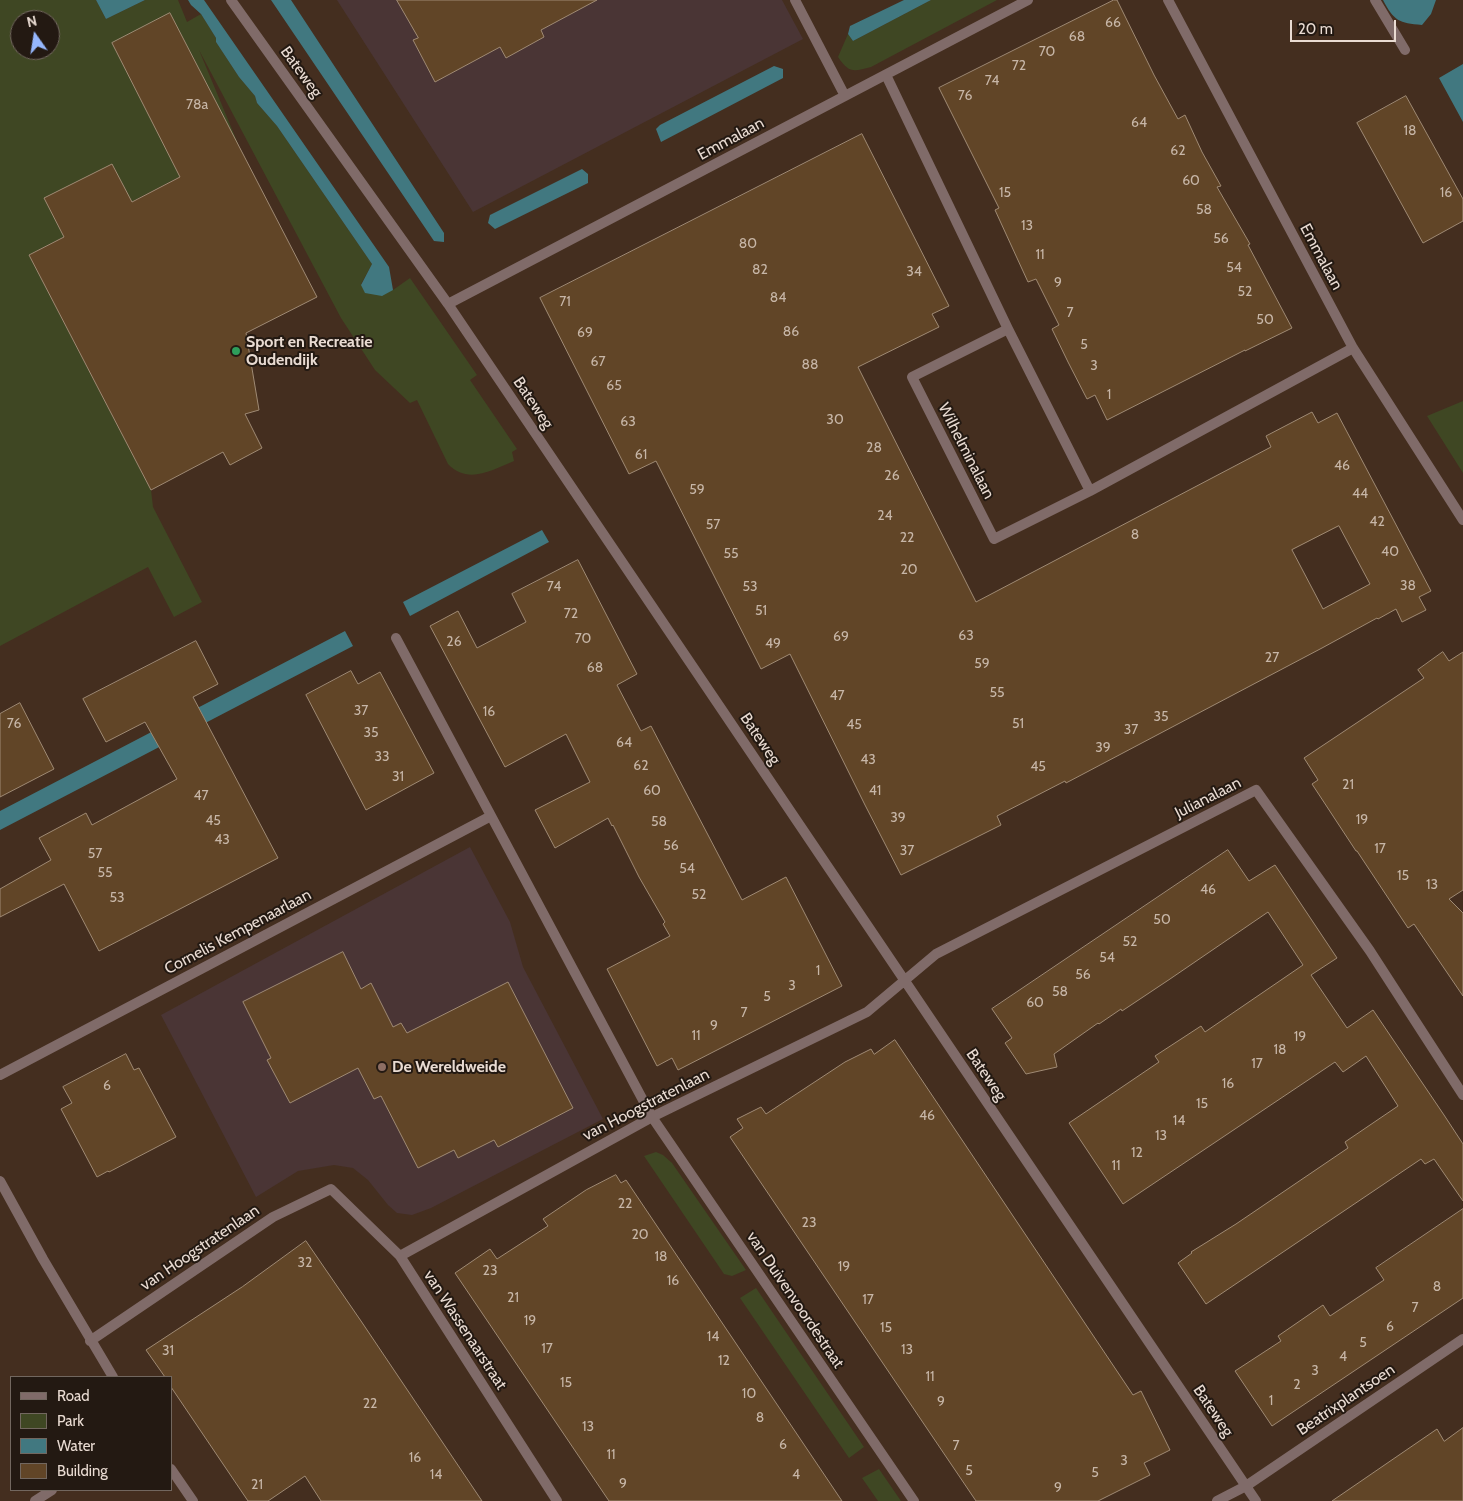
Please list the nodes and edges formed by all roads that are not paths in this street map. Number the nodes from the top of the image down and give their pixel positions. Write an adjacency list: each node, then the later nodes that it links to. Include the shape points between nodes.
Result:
1 (231, 0): 9 (street, Bateweg)
2 (795, 0): 8 (street)
3 (1028, 0): 7 (street, Emmalaan)
4 (1168, 0): 11 (street, Emmalaan)
5 (1375, 0): 6 (street)
6 (1405, 50)
7 (886, 75): 8 (street, Emmalaan); 10 (street)
8 (845, 96): 9 (street, Emmalaan)
9 (448, 304): 16 (street, Bateweg)
10 (1008, 329): 12 (street); 12 (street, Wilhelminalaan, via 912,377 929,411 994,539)
11 (1353, 348): 12 (street, Wilhelminalaan); 13 (street, Emmalaan)
12 (1090, 491)
13 (1463, 520)
14 (396, 638): 15 (street)
15 (491, 816): 17 (street, Cornelis Kempenaarlaan); 19 (street)
16 (903, 980): 18 (street, Julianalaan, via 936,954 1256,790 1370,952); 19 (street, van Hoogstratenlaan, via 867,1012); 27 (street, Bateweg)
17 (0, 1076)
18 (1463, 1095)
19 (652, 1117): 22 (street, van Hoogstratenlaan); 32 (street, van Duivenvoordestraat)
20 (0, 1181): 24 (street)
21 (332, 1190): 22 (street, van Wassenaarstraat); 24 (street, van Hoogstratenlaan, via 273,1217)
22 (400, 1256): 31 (street, van Wassenaarstraat)
23 (1463, 1339): 27 (street, Beatrixplantsoen)
24 (90, 1341): 25 (street)
25 (112, 1376)
26 (172, 1470): 30 (street)
27 (1246, 1486): 33 (street, Beatrixplantsoen); 34 (street, Bateweg)
28 (50, 1491): 29 (street)
29 (35, 1501)
30 (193, 1501)
31 (557, 1501)
32 (914, 1501)
33 (1217, 1501)
34 (1256, 1501)

